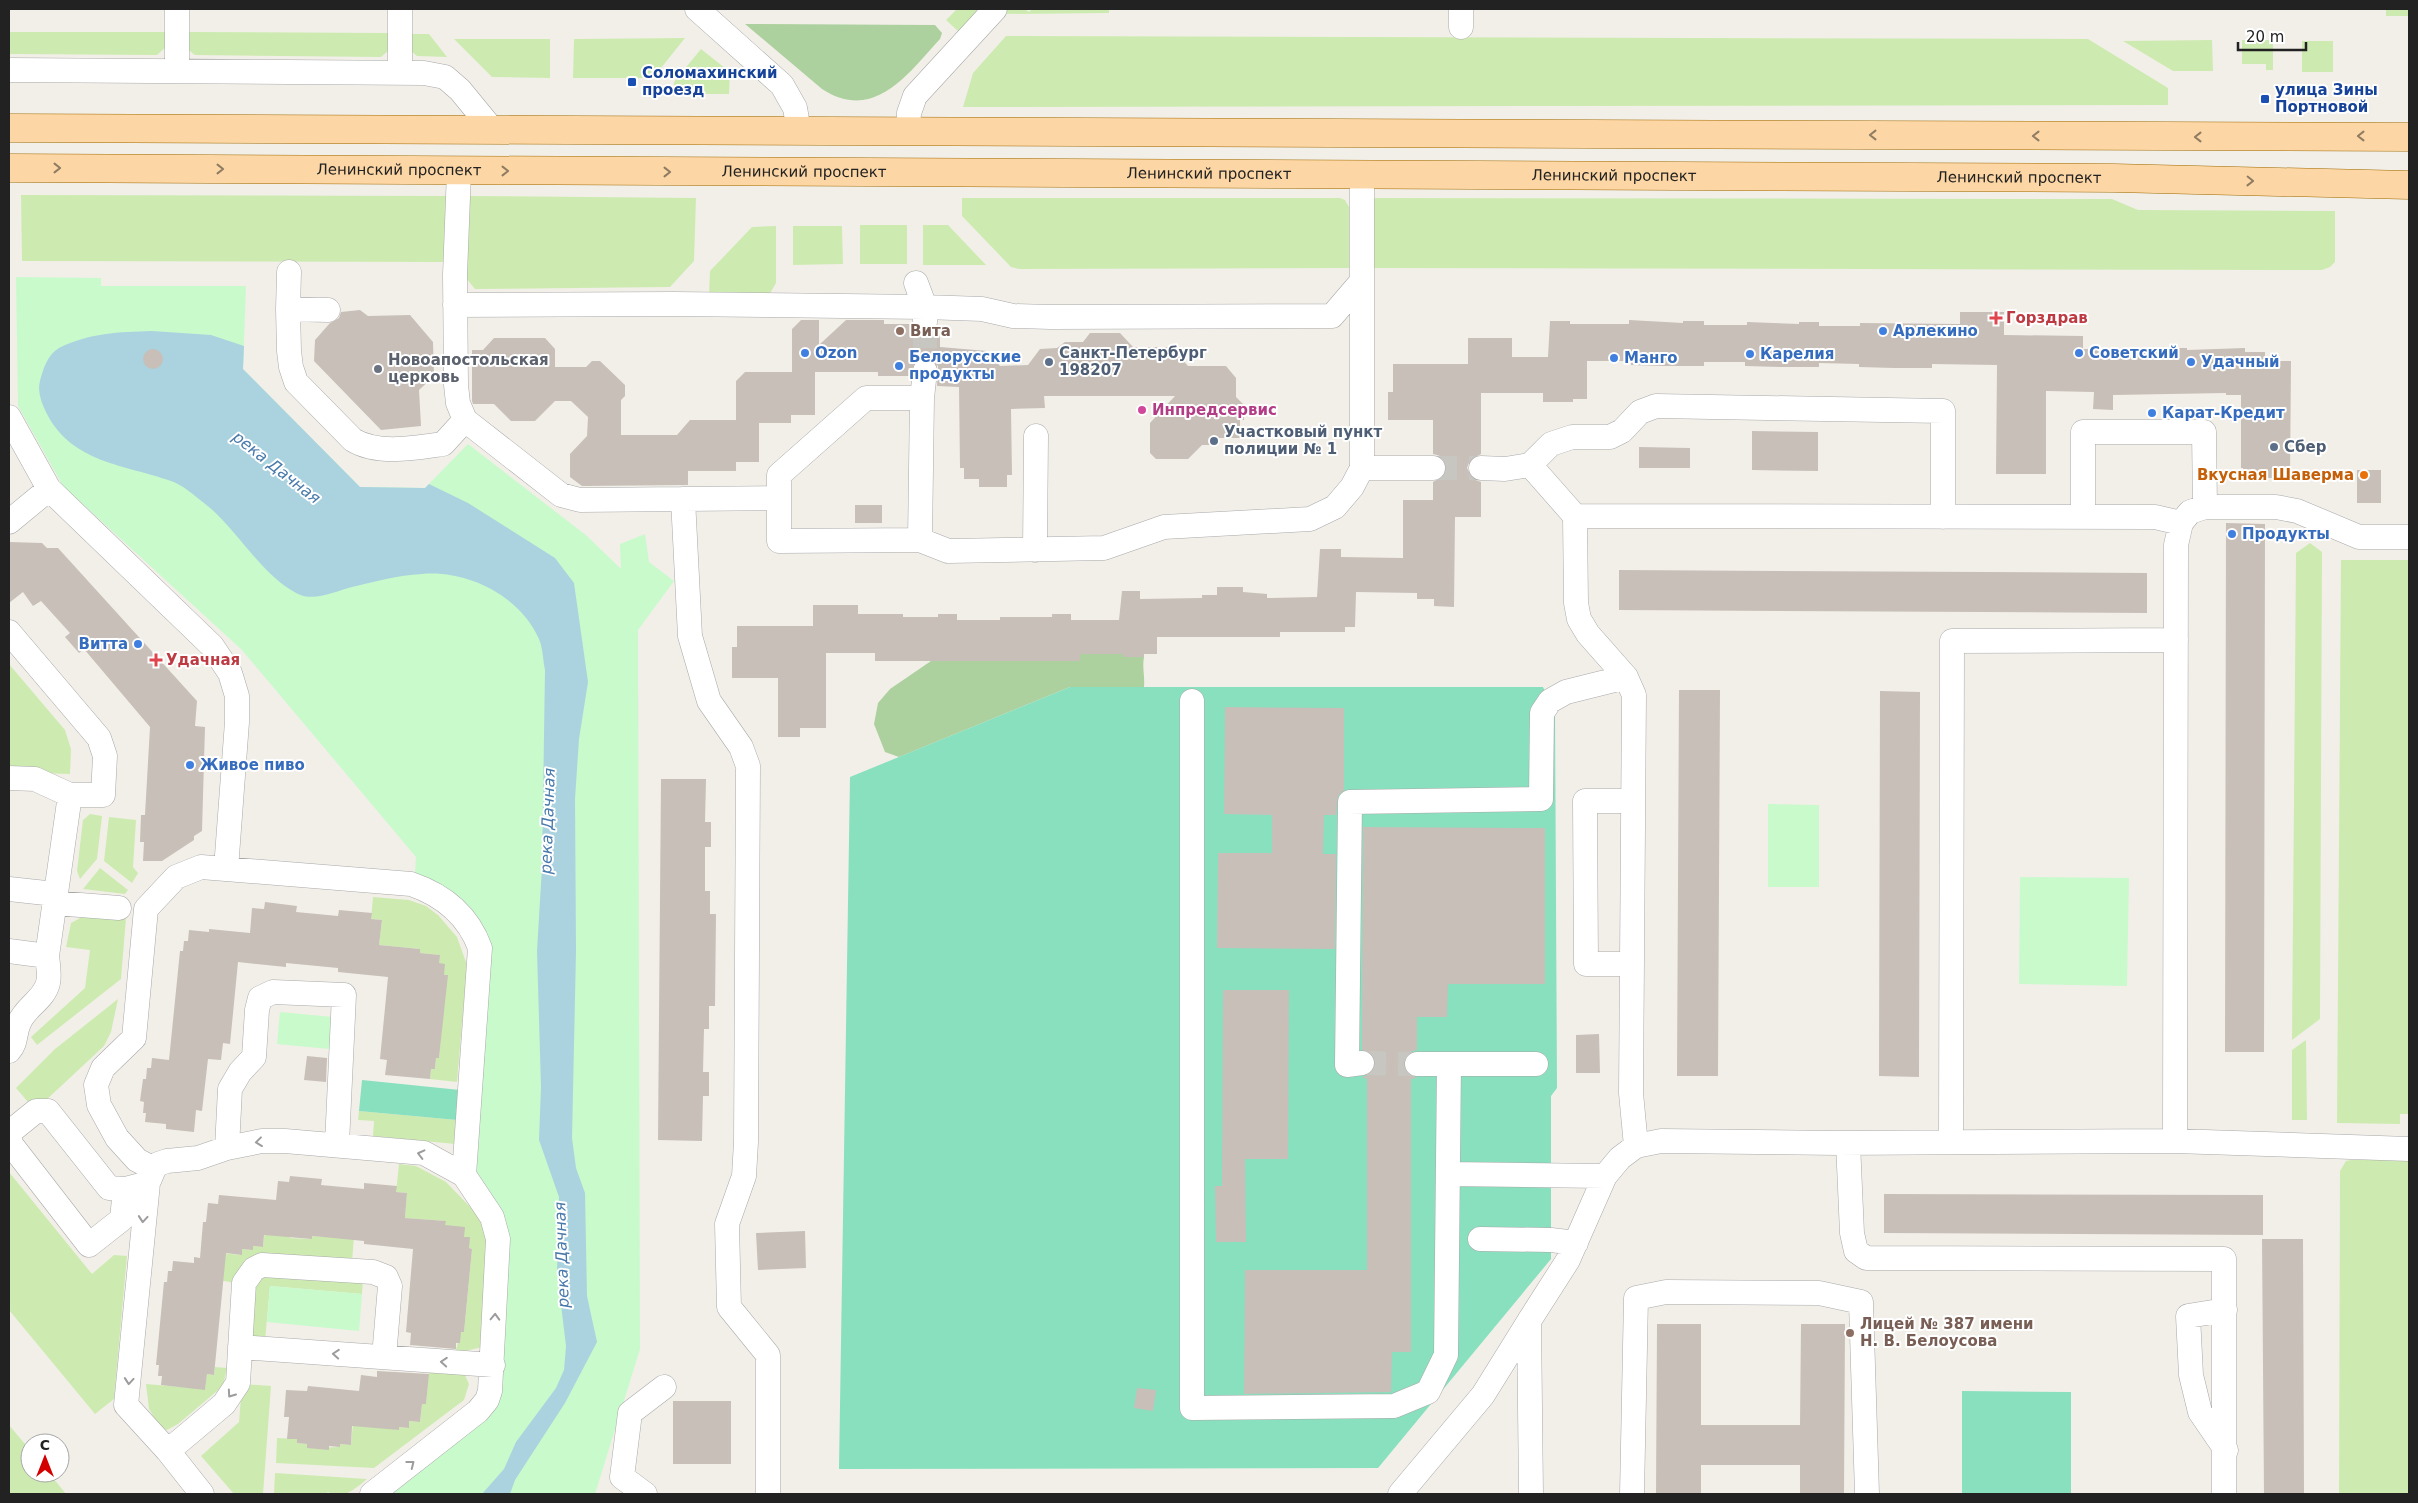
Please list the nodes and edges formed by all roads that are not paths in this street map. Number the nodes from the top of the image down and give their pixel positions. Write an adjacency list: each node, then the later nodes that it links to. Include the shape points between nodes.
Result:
1 (177, 9): 6 (street)
2 (697, 9): 10 (street, via 782,85 795,108)
3 (995, 9): 11 (street, via 915,96 909,113)
4 (400, 10): 7 (street)
5 (9, 70): 6 (street)
6 (177, 71): 7 (street)
7 (400, 72): 9 (street, via 445,77)
8 (9, 128): 9 (main road)
9 (492, 129): 10 (main road)
10 (799, 131): 11 (main road)
11 (908, 131): 12 (main road, one-way to 11)
12 (2409, 137)
13 (9, 168): 14 (main road, Ленинский проспект, one-way to 14)
14 (459, 171): 15 (main road, Ленинский проспект, one-way to 15); 20 (street)
15 (1362, 174): 16 (main road, Ленинский проспект, one-way to 16, via 2104,178); 18 (street)
16 (2409, 184)
17 (289, 272): 21 (street)
18 (1362, 281): 23 (street, via 1332,316 1051,318 1013,316 982,309); 30 (street)
19 (916, 283): 23 (street)
20 (455, 305): 23 (street, via 674,304); 27 (street, via 456,385 458,403)
21 (288, 309): 22 (street); 27 (street, via 289,351 296,382 353,440 365,447 379,448 443,444)
22 (328, 310)
23 (925, 316)
24 (925, 371): 25 (street)
25 (922, 398): 34 (street, via 866,398 779,475); 43 (street)
26 (9, 417): 33 (street)
27 (465, 420): 35 (street, via 561,495 580,500)
28 (1036, 436): 44 (street)
29 (1530, 465): 32 (street); 37 (street); 38 (street, via 1551,444 1572,437 1610,437 1622,431 1640,412 1656,406 1943,411)
30 (1362, 468): 31 (street); 44 (street, via 1352,488 1335,507 1310,519 1164,527 1104,548)
31 (1433, 468)
32 (1481, 468)
33 (49, 489): 40 (street); 52 (street, via 212,646 230,672 237,696 237,722)
34 (779, 498): 35 (street); 43 (street, via 779,541)
35 (683, 499): 89 (street, via 690,636 709,702 742,747 748,766 746,1142 744,1176 727,1224 729,1307 768,1355)
36 (2204, 507): 39 (street, via 2204,432 2083,432); 41 (street, via 2190,512); 42 (street, via 2276,507 2297,511 2359,537)
37 (1575, 516): 38 (street); 47 (street, via 1579,619)
38 (1943, 517): 39 (street)
39 (2084, 517): 41 (street, via 2155,517)
40 (9, 522)
41 (2181, 523): 46 (street, via 2176,545)
42 (2409, 537)
43 (920, 540): 44 (street, via 948,550)
44 (1035, 550)
45 (9, 632): 50 (street, via 99,738 105,756 103,795)
46 (2176, 640): 64 (street); 65 (street, via 1952,641)
47 (1626, 677): 51 (street, via 1634,695); 60 (street, via 1566,692 1550,701 1542,714 1541,799 1350,802 1347,1065)
48 (1192, 701): 71 (street, via 1192,1408 1394,1406 1428,1392 1446,1355)
49 (9, 778): 50 (street, via 35,779)
50 (70, 794): 54 (street)
51 (1633, 800): 58 (street); 58 (street, via 1584,801 1586,964)
52 (226, 869): 72 (street, via 411,884 439,896 466,920 480,948); 73 (street, via 201,867 176,877 146,909 134,1038 103,1068 96,1085 99,1105 117,1138)
53 (9, 889): 54 (street)
54 (54, 899): 55 (street); 57 (street)
55 (119, 908)
56 (9, 951): 57 (street)
57 (47, 956): 59 (street, via 48,983 42,996 18,1023 15,1043)
58 (1632, 964): 68 (street, via 1631,1093)
59 (9, 1051)
60 (1362, 1063)
61 (1417, 1064): 62 (street)
62 (1450, 1064): 63 (street); 71 (street)
63 (1536, 1064)
64 (2175, 1141): 65 (street); 70 (street)
65 (1951, 1142): 66 (street)
66 (1848, 1143): 68 (street, via 1661,1141); 78 (street, via 1852,1233 1856,1251 1866,1258 2224,1259)
67 (337, 1144): 69 (street, one-way to 69, via 262,1141); 69 (street, via 344,995 273,992 260,998 254,1057 230,1089); 72 (street, one-way to 67, via 424,1153)
68 (1636, 1146): 74 (street, via 1620,1158)
69 (227, 1148): 73 (street, via 198,1158 158,1164)
70 (2409, 1149)
71 (1448, 1174): 74 (street)
72 (464, 1175): 82 (street, one-way to 72, via 498,1239 492,1217)
73 (151, 1176): 75 (street); 85 (street, one-way to 85, via 126,1405)
74 (1605, 1176): 77 (street)
75 (125, 1189): 75 (street, via 109,1188 48,1111 36,1111 10,1132 10,1143 89,1245 122,1219)
76 (1480, 1239): 77 (street, via 1551,1240)
77 (1576, 1244): 79 (street)
78 (2225, 1310): 84 (street); 84 (street, via 2188,1316 2191,1375 2200,1412)
79 (1529, 1321): 90 (street, via 1483,1395); 91 (street)
80 (240, 1348): 81 (street, one-way to 80); 81 (street, via 244,1283 254,1269 271,1264 373,1272 386,1277 390,1286); 85 (street, one-way to 85, via 238,1383 232,1394)
81 (384, 1357): 82 (street, one-way to 81)
82 (493, 1366): 87 (street, one-way to 82, via 478,1410 487,1400)
83 (664, 1387): 88 (street, via 630,1413 622,1477)
84 (2226, 1450): 94 (street)
85 (168, 1451): 86 (street)
86 (202, 1494)
87 (372, 1494)
88 (645, 1494)
89 (768, 1494)
90 (1400, 1494)
91 (1531, 1494)
92 (1632, 1494): 93 (street, via 1636,1298 1666,1292 1819,1293 1861,1302)
93 (1867, 1494)
94 (2224, 1494)

